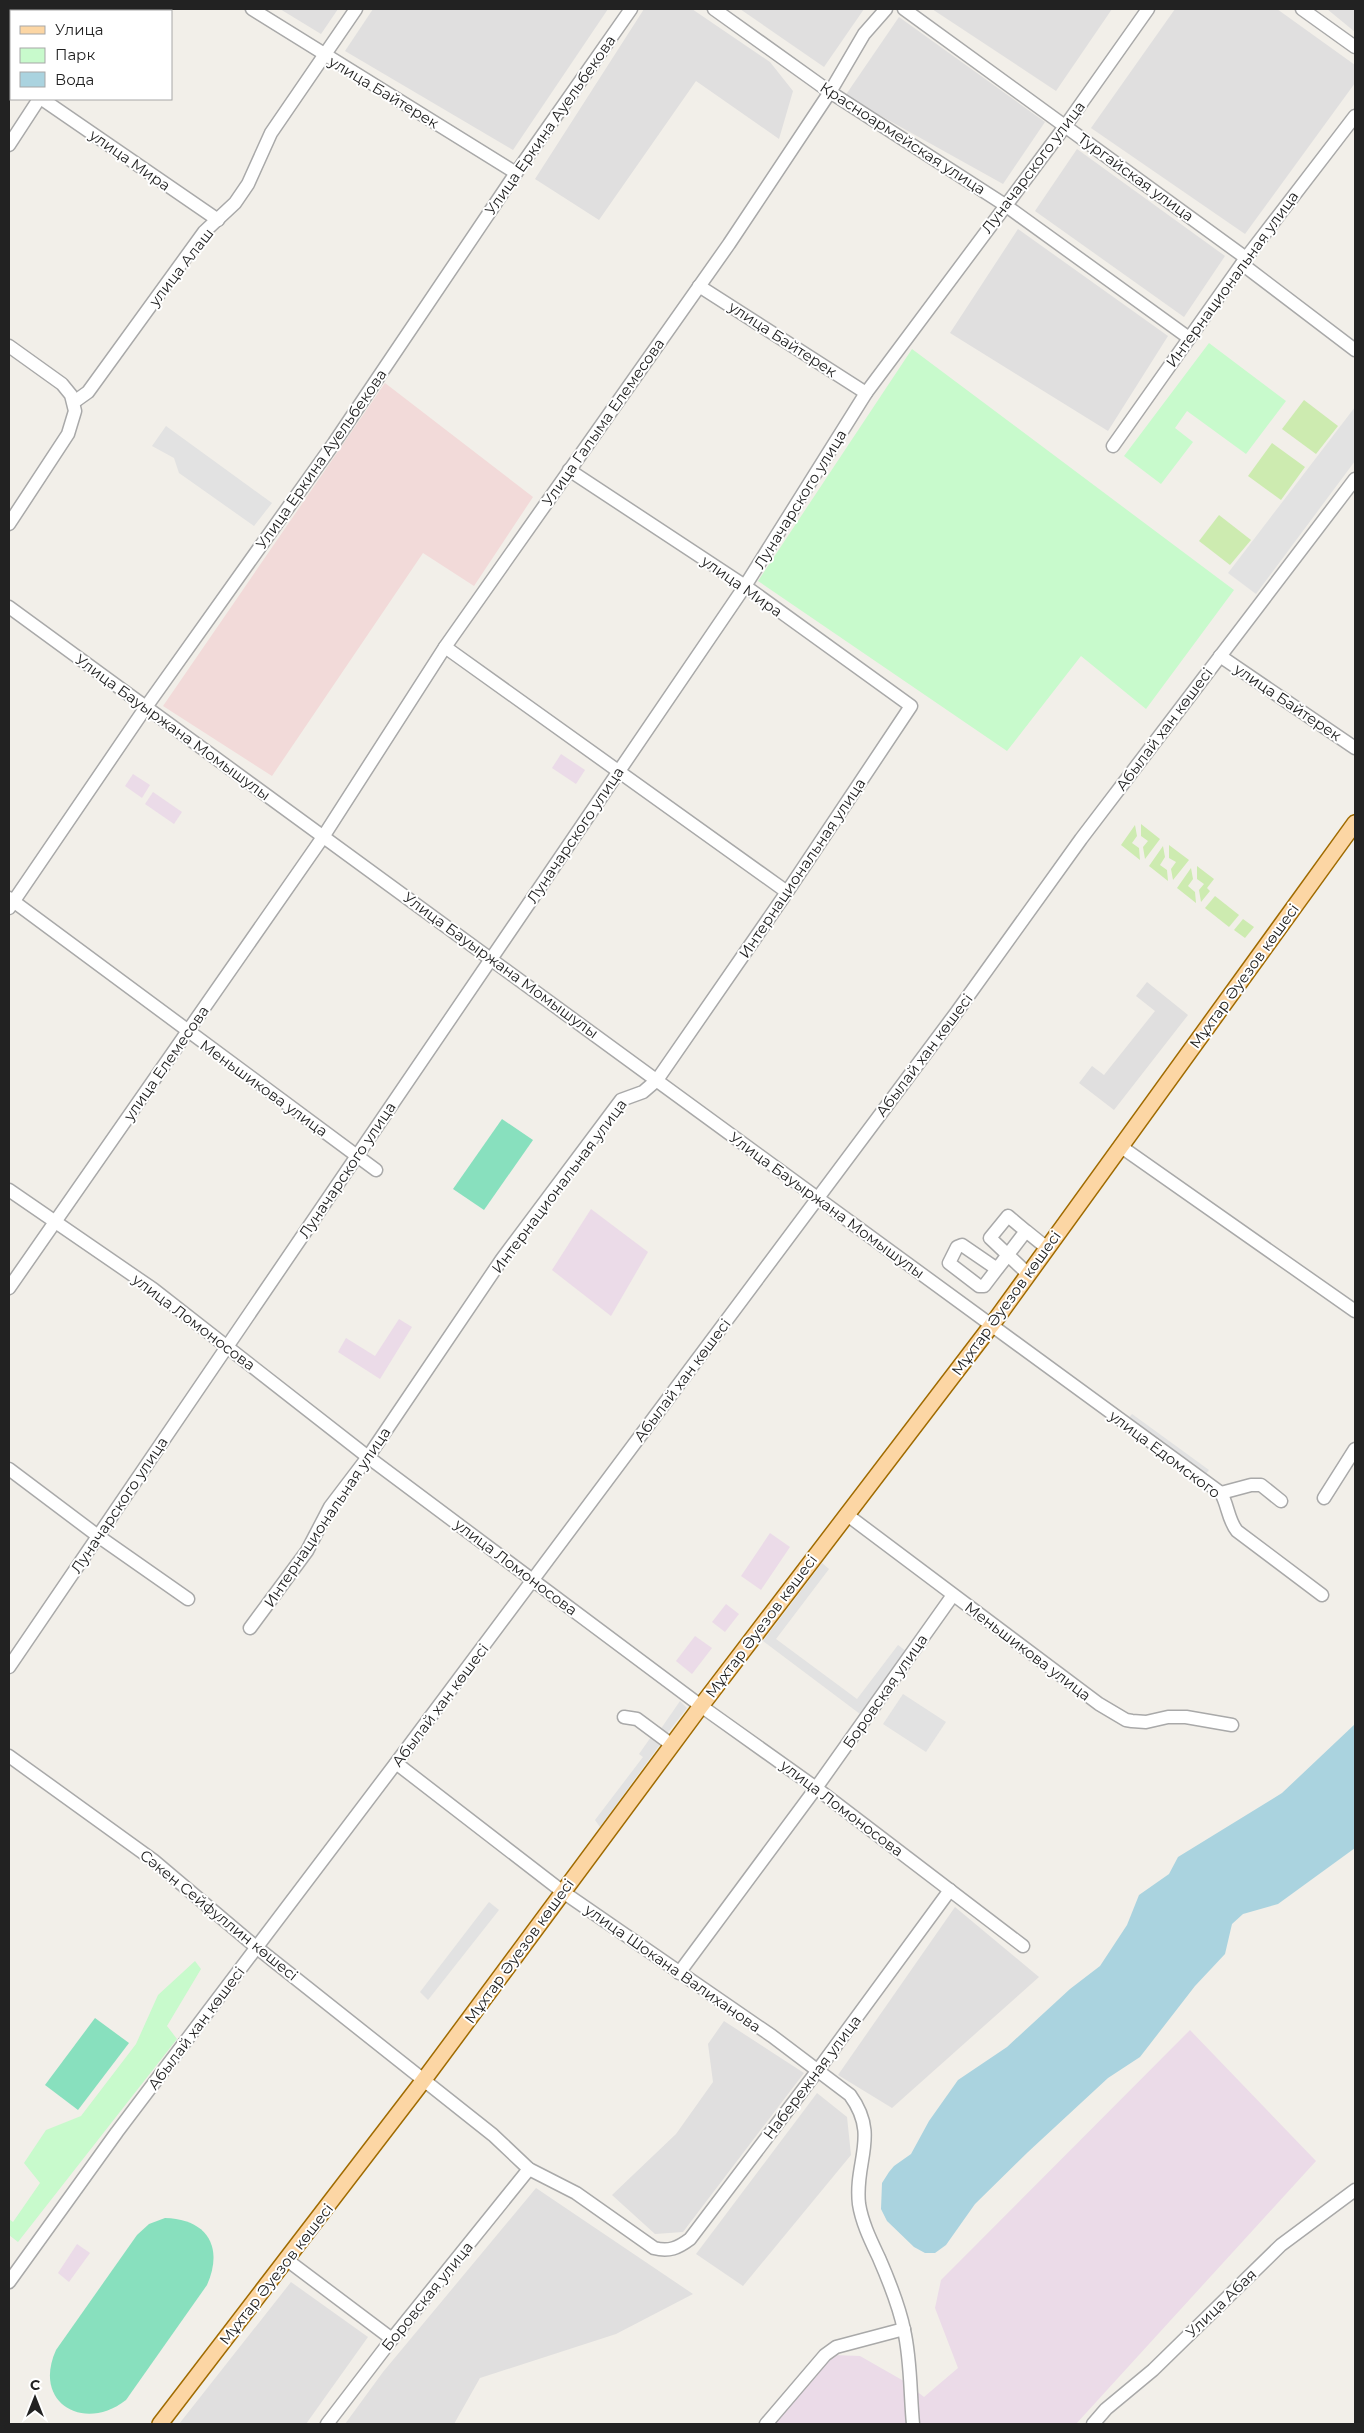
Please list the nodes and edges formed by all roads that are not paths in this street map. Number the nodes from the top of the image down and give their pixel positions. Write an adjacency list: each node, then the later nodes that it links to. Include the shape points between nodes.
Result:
1 (252, 9): 10 (street, улица Байтерек)
2 (356, 9): 10 (street, улица Алаш)
3 (631, 9): 17 (street, Улица Еркина Ауельбекова)
4 (714, 9): 11 (street, Красноармейская улица)
5 (886, 9): 11 (street, Улица Галыма Елемесова, via 864,34)
6 (904, 9): 15 (street, Тургайская улица)
7 (1148, 9): 15 (street, Луначарского улица)
8 (1302, 9): 9 (street)
9 (1355, 48)
10 (324, 56): 17 (street, улица Байтерек); 20 (street, улица Алаш, via 272,133 248,184)
11 (830, 92): 18 (street, Красноармейская улица); 23 (street, Улица Галыма Елемесова)
12 (39, 100): 16 (street)
13 (41, 100): 19 (street, улица Мира)
14 (1355, 116): 22 (street, Интернациональная улица)
15 (1066, 125): 18 (street, Луначарского улица); 22 (street, Тургайская улица)
16 (9, 145)
17 (516, 173): 38 (street, Улица Еркина Ауельбекова, via 334,443)
18 (1005, 205): 24 (street, Красноармейская улица); 27 (street, Луначарского улица)
19 (204, 210): 20 (street, улица Мира); 21 (street)
20 (218, 220): 21 (street, улица Алаш)
21 (204, 232): 28 (street, улица Алаш, via 88,392)
22 (1244, 261): 24 (street, Интернациональная улица); 26 (street, Тургайская улица)
23 (699, 286): 27 (street, улица Байтерек); 30 (street, Улица Галыма Елемесова)
24 (1188, 338): 29 (street, Интернациональная улица)
25 (9, 346): 28 (street, via 62,384)
26 (1355, 350)
27 (866, 393): 33 (street, Луначарского улица)
28 (74, 402): 32 (street, via 75,411 68,434)
29 (1113, 446)
30 (569, 470): 33 (street, улица Мира); 35 (street, Улица Галыма Елемесова)
31 (1355, 479): 36 (street, Абылай хан көшесі)
32 (9, 524)
33 (745, 586): 37 (street, улица Мира); 40 (street, Луначарского улица)
34 (9, 607): 38 (street, Улица Бауыржана Момышулы)
35 (445, 647): 40 (street); 42 (street, Улица Галыма Елемесова)
36 (1220, 656): 39 (street, улица Байтерек); 52 (street, Абылай хан көшесі, via 1081,839)
37 (911, 706): 43 (street, Интернациональная улица)
38 (146, 707): 42 (street, Улица Бауыржана Момышулы); 44 (street, Улица Еркина Ауельбекова)
39 (1355, 748)
40 (619, 772): 43 (street); 45 (street, Луначарского улица)
41 (1355, 823): 48 (main road, Мұхтар Әуезов көшесі)
42 (323, 837): 45 (street, Улица Бауыржана Момышулы); 46 (street, улица Елемесова)
43 (787, 892): 47 (street, Интернациональная улица)
44 (10, 902): 46 (street, Меньшикова улица)
45 (492, 958): 47 (street, Улица Бауыржана Момышулы); 49 (street, Луначарского улица)
46 (189, 1032): 49 (street, Меньшикова улица); 53 (street, улица Елемесова)
47 (657, 1080): 52 (street, Улица Бауыржана Момышулы); 64 (street, Интернациональная улица, via 650,1088 621,1100 502,1260)
48 (1120, 1146): 55 (main road, Мұхтар Әуезов көшесі); 60 (street)
49 (357, 1156): 50 (street, Меньшикова улица); 62 (street, Луначарского улица)
50 (376, 1170)
51 (9, 1190): 53 (street, улица Ломоносова)
52 (818, 1198): 61 (street, Улица Бауыржана Момышулы); 71 (street, Абылай хан көшесі)
53 (53, 1222): 59 (street, улица Елемесова); 62 (street, улица Ломоносова, via 153,1289)
54 (1026, 1230): 55 (street); 56 (street); 56 (street, via 1008,1216 990,1238)
55 (1047, 1248): 58 (main road, Мұхтар Әуезов көшесі)
56 (1008, 1256): 57 (street); 58 (street)
57 (997, 1269)
58 (1028, 1274): 61 (main road, Мұхтар Әуезов көшесі)
59 (9, 1288)
60 (1355, 1311)
61 (991, 1326): 66 (street, улица Едомского); 69 (main road, Мұхтар Әуезов көшесі)
62 (228, 1348): 64 (street, улица Ломоносова); 70 (street, Луначарского улица)
63 (1355, 1449): 67 (street)
64 (368, 1457): 71 (street, улица Ломоносова); 75 (street, Интернациональная улица, via 330,1507 306,1551)
65 (9, 1470): 70 (street)
66 (1221, 1494): 68 (street, via 1252,1485 1261,1486); 73 (street, улица Едомского, via 1237,1531)
67 (1324, 1498)
68 (1280, 1501)
69 (846, 1514): 72 (street, Меньшикова улица); 77 (main road, Мұхтар Әуезов көшесі)
70 (98, 1536): 74 (street); 76 (street, Луначарского улица)
71 (534, 1579): 77 (street, улица Ломоносова); 82 (street, Абылай хан көшесі)
72 (953, 1595): 79 (street, Меньшикова улица, via 1099,1704 1126,1720 1146,1722 1186,1717); 83 (street, Боровская улица)
73 (1322, 1595)
74 (188, 1599)
75 (250, 1628)
76 (9, 1667)
77 (701, 1706): 80 (main road, Мұхтар Әуезов көшесі); 83 (street, улица Ломоносова)
78 (624, 1717): 80 (street, via 637,1719)
79 (1232, 1726)
80 (672, 1745): 85 (main road, Мұхтар Әуезов көшесі)
81 (9, 1756): 87 (street, Сәкен Сейфуллин көшесі, via 153,1860)
82 (396, 1763): 85 (street, улица Шокана Валиханова); 87 (street, Абылай хан көшесі)
83 (816, 1788): 84 (street, улица Ломоносова); 88 (street, Боровская улица)
84 (950, 1890): 86 (street, улица Ломоносова); 89 (street, Набережная улица)
85 (563, 1892): 88 (street, улица Шокана Валиханова); 90 (main road, Мұхтар Әуезов көшесі)
86 (1023, 1946)
87 (256, 1947): 90 (street, Сәкен Сейфуллин көшесі); 95 (street, Абылай хан көшесі)
88 (678, 1973): 89 (street, улица Шокана Валиханова)
89 (818, 2070): 93 (street, Набережная улица, via 690,2239 678,2248); 96 (street, улица Шокана Валиханова, via 850,2095 864,2120 866,2138 859,2186 863,2222 888,2278)
90 (424, 2081): 91 (street, Сәкен Сейфуллин көшесі, via 493,2135); 94 (main road, Мұхтар Әуезов көшесі)
91 (529, 2169): 93 (street, Сәкен Сейфуллин көшесі, via 576,2193 654,2248); 97 (street, Боровская улица)
92 (1355, 2190): 102 (street, Улица Абая, via 1281,2245)
93 (664, 2251)
94 (286, 2260): 97 (street); 98 (main road, Мұхтар Әуезов көшесі)
95 (9, 2282)
96 (904, 2329): 100 (street, via 836,2347); 101 (street, улица Шокана Валиханова)
97 (392, 2338): 99 (street, Боровская улица)
98 (160, 2424)
99 (327, 2424)
100 (766, 2424)
101 (913, 2424)
102 (1093, 2424)

